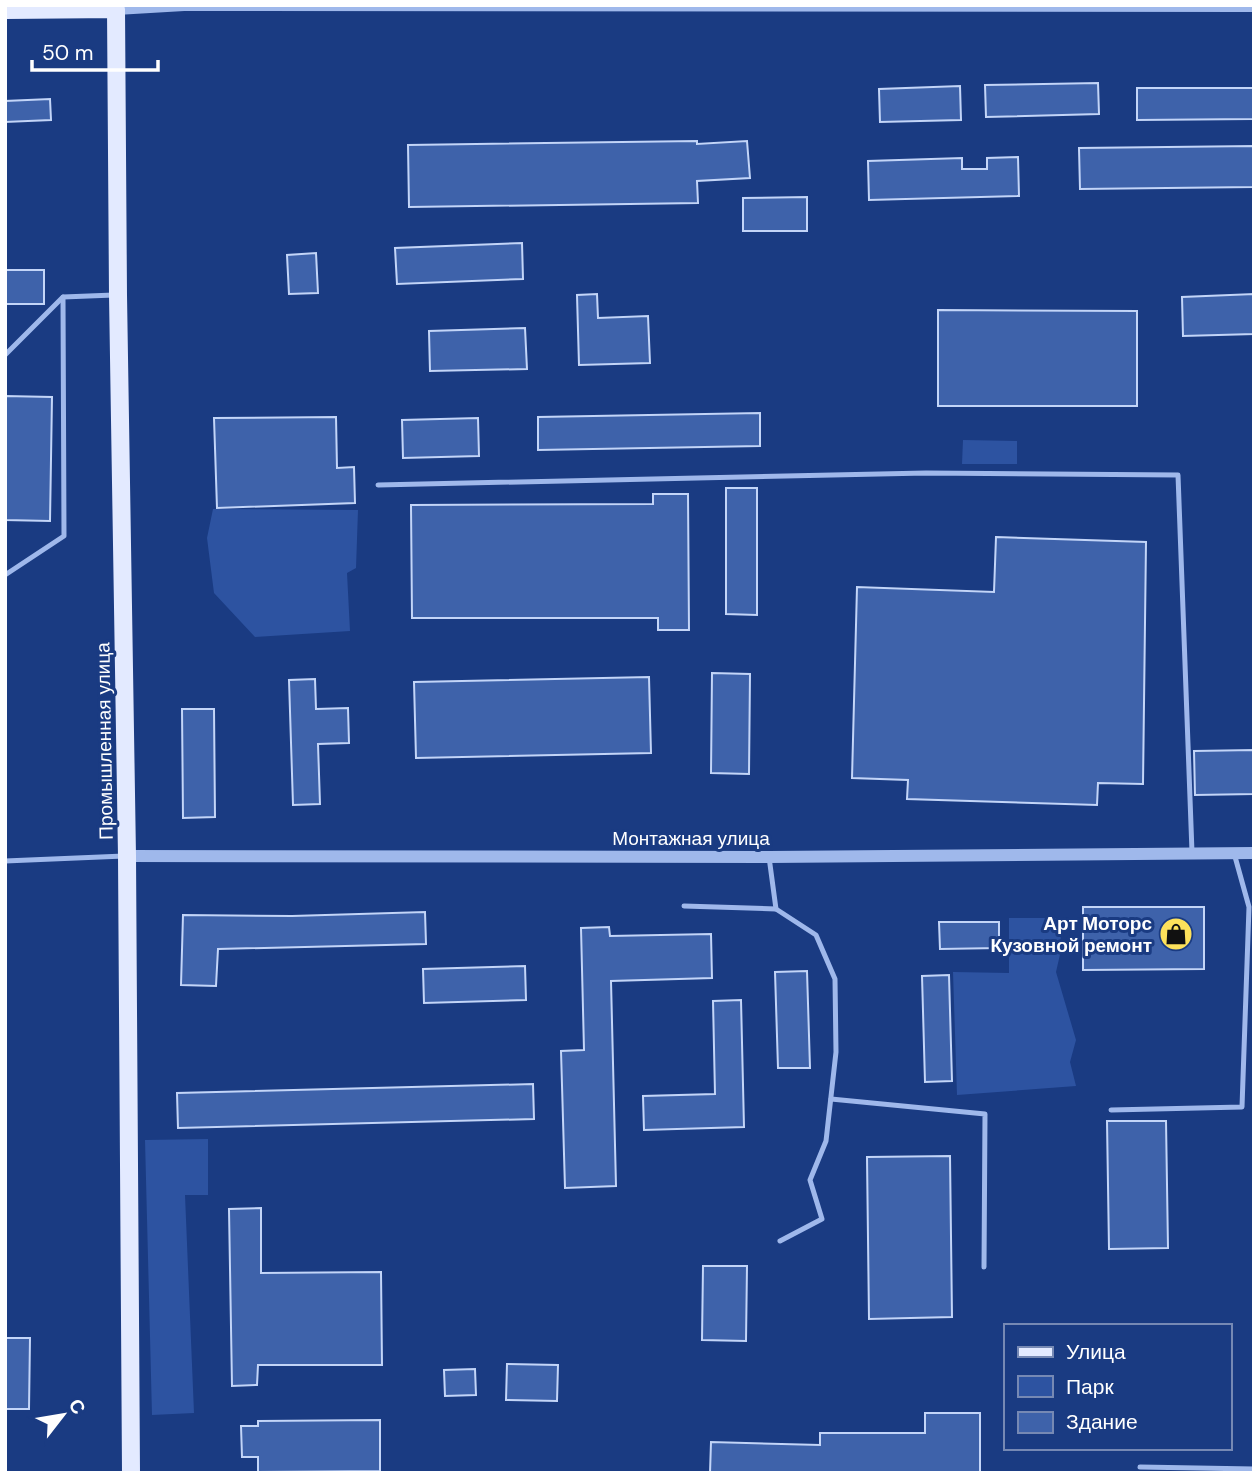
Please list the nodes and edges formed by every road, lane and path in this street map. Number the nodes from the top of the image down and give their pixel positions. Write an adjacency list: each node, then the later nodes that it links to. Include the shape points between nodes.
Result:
1 (531, 6): 2 (street); 3 (street)
2 (1254, 6)
3 (116, 7): 4 (main road); 5 (main road, Промышленная улица)
4 (5, 10)
5 (118, 295): 6 (lane); 13 (main road, Промышленная улица)
6 (63, 297): 7 (lane); 9 (lane, via 64,536)
7 (5, 355)
8 (378, 485): 10 (lane, via 926,473 1178,475)
9 (5, 575)
10 (1192, 852): 11 (street, Монтажная улица); 14 (street, Монтажная улица)
11 (1234, 853): 12 (street, Монтажная улица); 18 (lane, via 1249,907)
12 (1254, 853)
13 (127, 856): 14 (street, Монтажная улица); 15 (lane); 26 (main road, Промышленная улица)
14 (769, 857): 17 (lane)
15 (5, 861)
16 (684, 906): 17 (lane)
17 (776, 909): 20 (lane, via 816,935 835,979)
18 (1244, 1047): 19 (lane); 21 (lane, via 1242,1107)
19 (1254, 1047)
20 (831, 1099): 22 (lane, via 826,1141 810,1180 822,1219); 23 (lane, via 985,1114)
21 (1111, 1110)
22 (780, 1241)
23 (984, 1267)
24 (1140, 1468): 25 (lane)
25 (1254, 1469)
26 (131, 1473)

